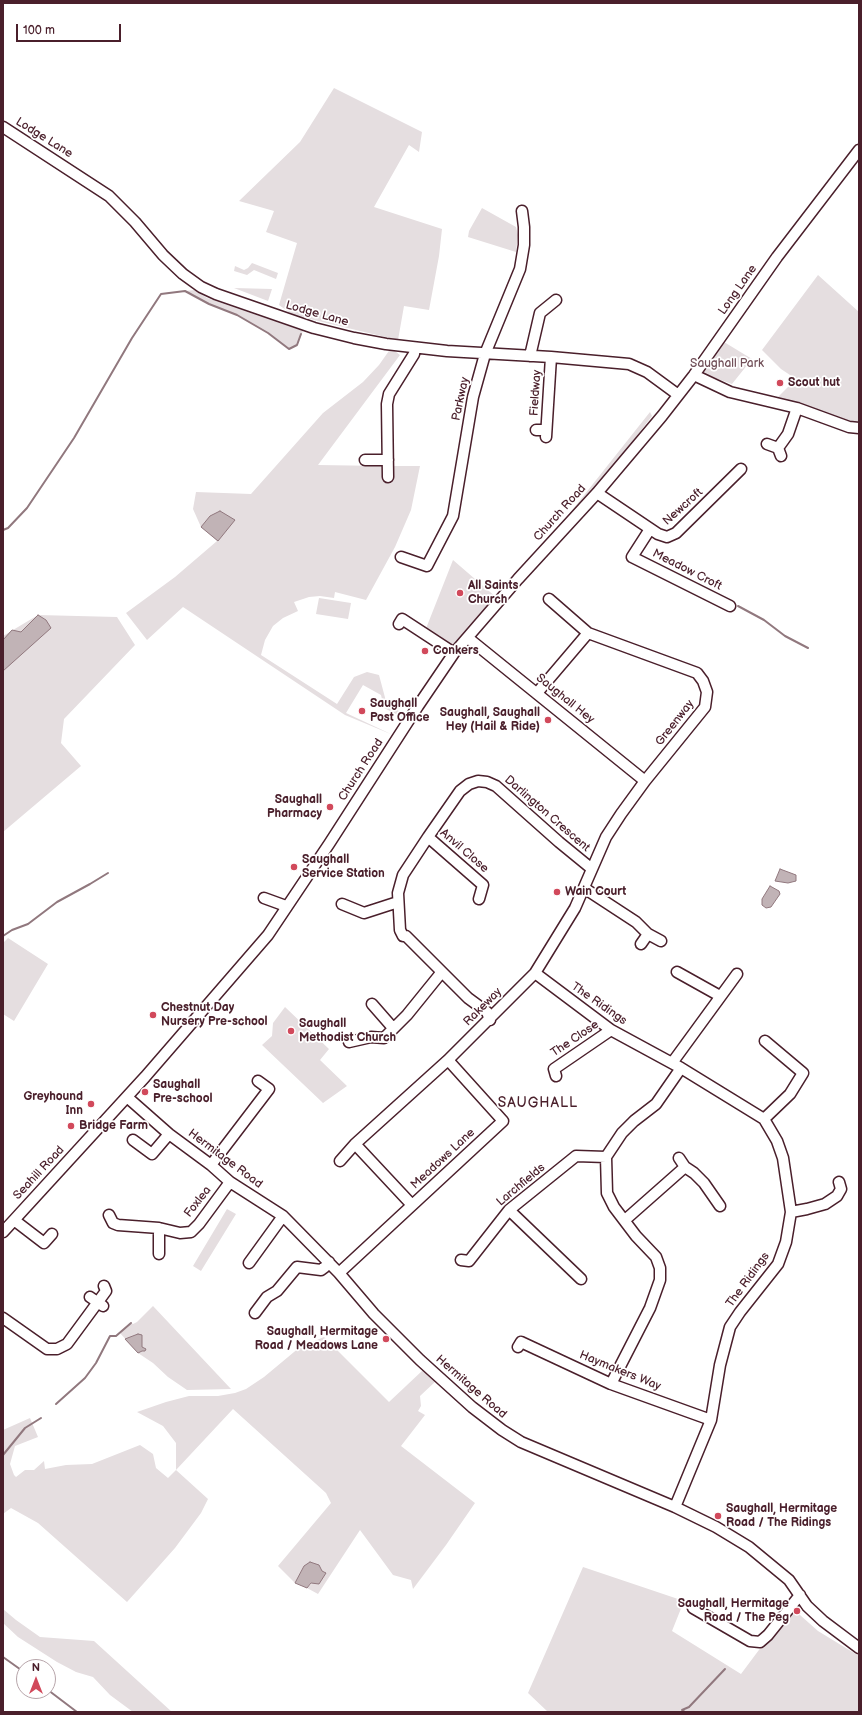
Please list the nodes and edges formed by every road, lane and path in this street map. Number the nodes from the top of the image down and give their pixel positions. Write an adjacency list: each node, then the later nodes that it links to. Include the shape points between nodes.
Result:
1 (3, 127): 5 (street, Lodge Lane, via 109,196 163,255 201,287 230,300 320,330)
2 (859, 150): 9 (street, Long Lane, via 777,257)
3 (522, 211): 6 (street, Parkway, via 524,245 520,269)
4 (556, 300): 7 (street, via 540,313)
5 (415, 348): 6 (street, Lodge Lane); 17 (street, via 414,354 389,394)
6 (485, 354): 7 (street, Lodge Lane); 22 (street, Parkway, via 473,398 453,516 427,566)
7 (530, 356): 8 (street, Lodge Lane)
8 (551, 357): 10 (street, Lodge Lane, via 629,364 648,372); 13 (street, Fieldway, via 546,433)
9 (694, 375): 10 (street, Long Lane); 11 (street, via 730,392)
10 (677, 394): 14 (street, Long Lane)
11 (797, 408): 12 (street, via 849,427); 15 (street, via 780,452)
12 (859, 428)
13 (536, 430)
14 (639, 444): 20 (street, Church Road)
15 (767, 444)
16 (365, 460): 17 (street)
17 (388, 460): 19 (street)
18 (741, 470): 21 (street, Newcroft, via 673,535 667,538)
19 (388, 477)
20 (597, 493): 21 (street, Newcroft); 27 (street, Church Road)
21 (650, 529): 24 (street, Meadow Croft, via 629,556)
22 (401, 557)
23 (549, 599): 26 (street, Greenway)
24 (730, 606)
25 (402, 619): 28 (street)
26 (588, 633): 29 (street); 30 (street, Greenway, via 696,673 703,681 707,692 705,707)
27 (468, 638): 28 (street, Church Road); 29 (street, Saughall Hey)
28 (454, 653): 38 (street, Church Road)
29 (537, 693): 30 (street, Saughall Hey)
30 (645, 781): 32 (street, Greenway, via 610,832)
31 (428, 837): 32 (street, Darlington Crescent, via 460,791 469,784 487,782 496,786 559,842); 35 (street, Anvil Close, via 487,882); 36 (street, Darlington Crescent, via 403,875)
32 (594, 865): 33 (street, Rakeway)
33 (584, 888): 39 (street, via 630,918); 44 (street, Rakeway, via 575,908)
34 (264, 898): 38 (street)
35 (479, 899)
36 (398, 902): 37 (street, via 364,913); 43 (street, Darlington Crescent, via 400,930 403,936 406,936)
37 (342, 904)
38 (286, 906): 58 (street, Church Road, via 268,935)
39 (648, 934): 40 (street); 41 (street)
40 (661, 941)
41 (641, 944)
42 (677, 972): 46 (street, via 689,975)
43 (441, 973): 48 (street, Darlington Crescent, via 487,1012); 49 (street)
44 (535, 974): 48 (street, Rakeway); 50 (street, The Ridings)
45 (737, 974): 46 (street)
46 (720, 996): 54 (street)
47 (372, 1004): 49 (street)
48 (490, 1020): 53 (street, Rakeway)
49 (392, 1030): 52 (street, via 384,1038 371,1037)
50 (611, 1030): 54 (street, The Ridings); 56 (street, The Close)
51 (770, 1041): 59 (street, via 803,1073 790,1094)
52 (349, 1042)
53 (448, 1060): 62 (street, Rakeway); 70 (street, Meadows Lane, via 503,1121)
54 (672, 1063): 55 (street, The Ridings)
55 (681, 1068): 59 (street, The Ridings); 63 (street, via 656,1104 622,1133)
56 (552, 1070)
57 (258, 1081): 66 (street, via 271,1092)
58 (126, 1097): 60 (street, Hermitage Road); 75 (street, Seahill Road)
59 (764, 1119): 73 (street, The Ridings, via 777,1141 783,1158)
60 (169, 1134): 61 (street, via 152,1154); 66 (street, Hermitage Road)
61 (133, 1140)
62 (355, 1144): 65 (street, Rakeway); 70 (street)
63 (606, 1156): 72 (street, Larchfields, via 576,1156); 76 (street, via 607,1194)
64 (679, 1158): 67 (street)
65 (340, 1161)
66 (211, 1165): 68 (street, Hermitage Road)
67 (685, 1167): 71 (street, via 704,1183); 76 (street)
68 (230, 1182): 74 (street, Hermitage Road); 78 (street, Foxlea, via 191,1232 180,1233)
69 (842, 1187): 73 (street, via 837,1196 825,1204)
70 (412, 1205): 85 (street, Meadows Lane)
71 (720, 1206)
72 (509, 1210): 84 (street, Larchfields); 86 (street)
73 (791, 1212): 92 (street, The Ridings, via 786,1242 778,1264 730,1327 720,1365)
74 (283, 1216): 82 (street, Hermitage Road); 83 (street)
75 (14, 1220): 79 (street, Seahill Road); 80 (street, via 44,1243)
76 (625, 1220): 91 (street, via 656,1257 660,1268 660,1280 650,1308)
77 (110, 1224): 78 (street, Foxlea)
78 (159, 1228): 81 (street)
79 (3, 1232)
80 (52, 1234)
81 (159, 1254)
82 (329, 1262): 85 (street, Hermitage Road); 88 (street, via 321,1270 297,1266 277,1291 267,1297)
83 (249, 1263)
84 (468, 1263)
85 (340, 1273): 93 (street, Hermitage Road, via 374,1314 420,1360 502,1430 521,1442)
86 (581, 1279)
87 (107, 1290): 89 (street, via 67,1344 56,1349 47,1349)
88 (256, 1313)
89 (3, 1318)
90 (521, 1342): 91 (street, Haymakers Way)
91 (611, 1384): 92 (street, Haymakers Way)
92 (711, 1420): 93 (street, The Ridings)
93 (675, 1507): 94 (street, Hermitage Road, via 749,1547 789,1580)
94 (800, 1595): 95 (street, via 768,1636 760,1642 750,1641); 96 (street, Hermitage Road, via 823,1621)
95 (694, 1608)
96 (859, 1648)

